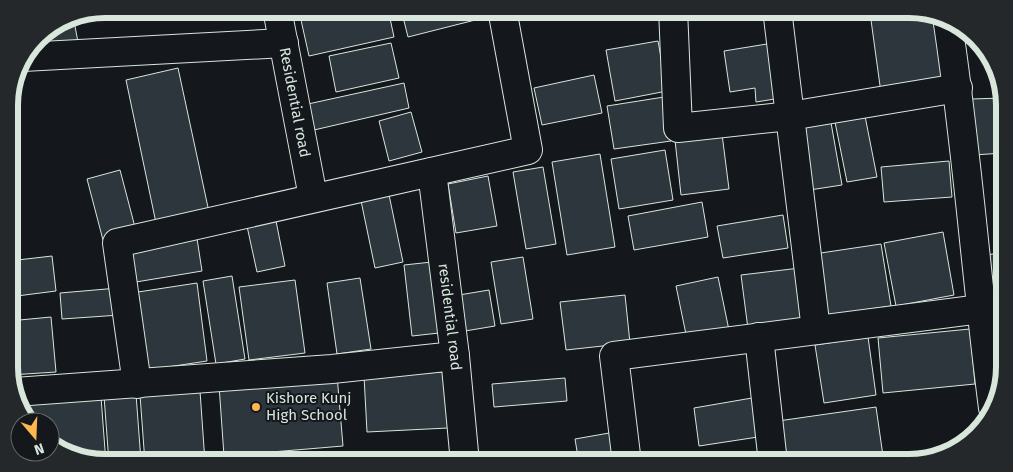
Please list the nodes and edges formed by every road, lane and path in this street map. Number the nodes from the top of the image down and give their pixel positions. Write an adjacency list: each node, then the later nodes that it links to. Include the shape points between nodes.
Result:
1 (279, 18): 6 (street, Residential road)
2 (504, 18): 10 (street, via 528,150)
3 (673, 18): 9 (street, via 678,128)
4 (778, 18): 9 (street)
5 (949, 27): 8 (street)
6 (284, 43): 7 (street); 11 (street, Residential road)
7 (33, 56)
8 (958, 88): 9 (street); 12 (street)
9 (790, 116): 13 (street)
10 (432, 172): 11 (street); 15 (street, residential road)
11 (313, 197): 16 (street, via 117,243)
12 (992, 308): 13 (street); 17 (street)
13 (816, 330): 14 (street)
14 (759, 337): 20 (street, via 614,356); 21 (street)
15 (455, 356): 16 (street); 19 (street, residential road)
16 (137, 384): 18 (street)
17 (993, 388)
18 (21, 392)
19 (464, 454)
20 (626, 454)
21 (772, 454)

